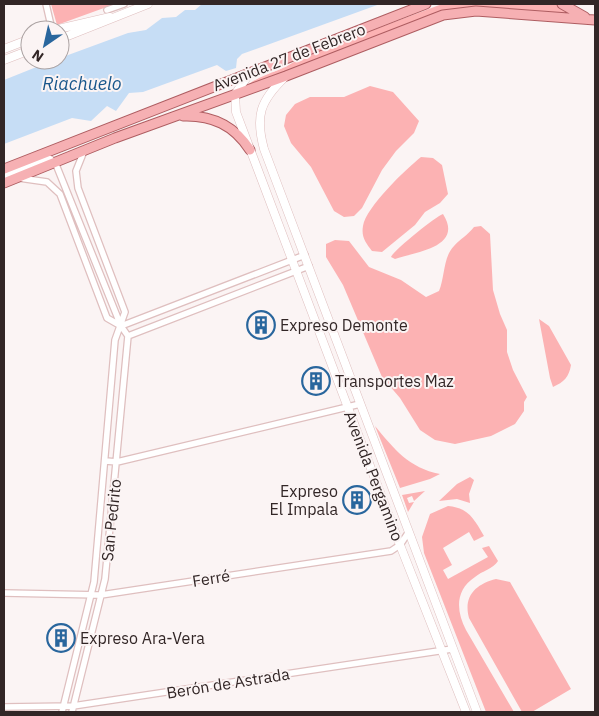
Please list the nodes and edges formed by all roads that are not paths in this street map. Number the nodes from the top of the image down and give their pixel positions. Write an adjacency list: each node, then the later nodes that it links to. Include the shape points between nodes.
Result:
1 (46, 4): 8 (street)
2 (124, 4): 6 (street)
3 (148, 4): 7 (main road)
4 (426, 4): 16 (main road, Avenida 27 de Febrero)
5 (562, 4): 9 (main road, via 574,13)
6 (107, 10)
7 (117, 16): 10 (main road); 11 (main road)
8 (50, 20)
9 (595, 20): 17 (main road, Avenida 27 de Febrero, via 454,12)
10 (70, 26)
11 (70, 35)
12 (20, 43): 13 (main road)
13 (4, 49)
14 (20, 54): 15 (main road)
15 (4, 60)
16 (250, 73): 18 (main road); 23 (main road, Avenida 27 de Febrero)
17 (286, 76): 18 (main road, Avenida 27 de Febrero); 27 (main road, Avenida Pergamino, via 272,89 263,104 259,132)
18 (235, 94): 19 (main road, Avenida 27 de Febrero); 21 (main road, Avenida Pergamino, via 236,112)
19 (173, 116): 20 (main road, Avenida 27 de Febrero); 21 (main road, via 199,116 223,123 234,130)
20 (85, 150): 22 (main road, Avenida 27 de Febrero); 31 (street, San Pedrito, via 76,171 78,188 125,312)
21 (250, 150): 28 (main road, Avenida Pergamino)
22 (56, 162): 24 (street, via 49,158); 25 (main road, Avenida 27 de Febrero); 31 (street, San Pedrito)
23 (4, 169)
24 (4, 176)
25 (16, 178): 26 (main road, Avenida 27 de Febrero); 31 (street, San Pedrito, via 47,182 60,194 107,318)
26 (4, 183)
27 (305, 255): 28 (street); 29 (main road, Avenida Pergamino)
28 (292, 260): 30 (main road, Avenida Pergamino); 31 (street)
29 (309, 266): 30 (street); 33 (main road, Avenida Pergamino)
30 (296, 271): 32 (street); 34 (main road, Avenida Pergamino)
31 (122, 326): 32 (street, San Pedrito); 35 (street, San Pedrito, via 115,340)
32 (128, 336): 36 (street, San Pedrito)
33 (360, 404): 34 (street); 37 (main road, Avenida Pergamino)
34 (349, 408): 36 (street); 38 (main road, Avenida Pergamino)
35 (106, 460): 36 (street); 40 (street, San Pedrito)
36 (117, 462): 41 (street, San Pedrito)
37 (408, 533): 38 (street); 42 (main road, Avenida Pergamino)
38 (400, 545): 41 (street, Ferré, via 391,551); 43 (main road, Avenida Pergamino)
39 (4, 593): 40 (street, Ferré)
40 (91, 595): 41 (street, Ferré); 46 (street, San Pedrito)
41 (101, 595): 45 (street, San Pedrito)
42 (452, 649): 43 (street, Berón de Astrada); 48 (main road, Avenida Pergamino)
43 (442, 650): 45 (street, Berón de Astrada); 47 (main road, Avenida Pergamino)
44 (4, 707): 46 (street, Berón de Astrada)
45 (72, 709): 46 (street, Berón de Astrada)
46 (62, 710)
47 (466, 712)
48 (477, 712)

